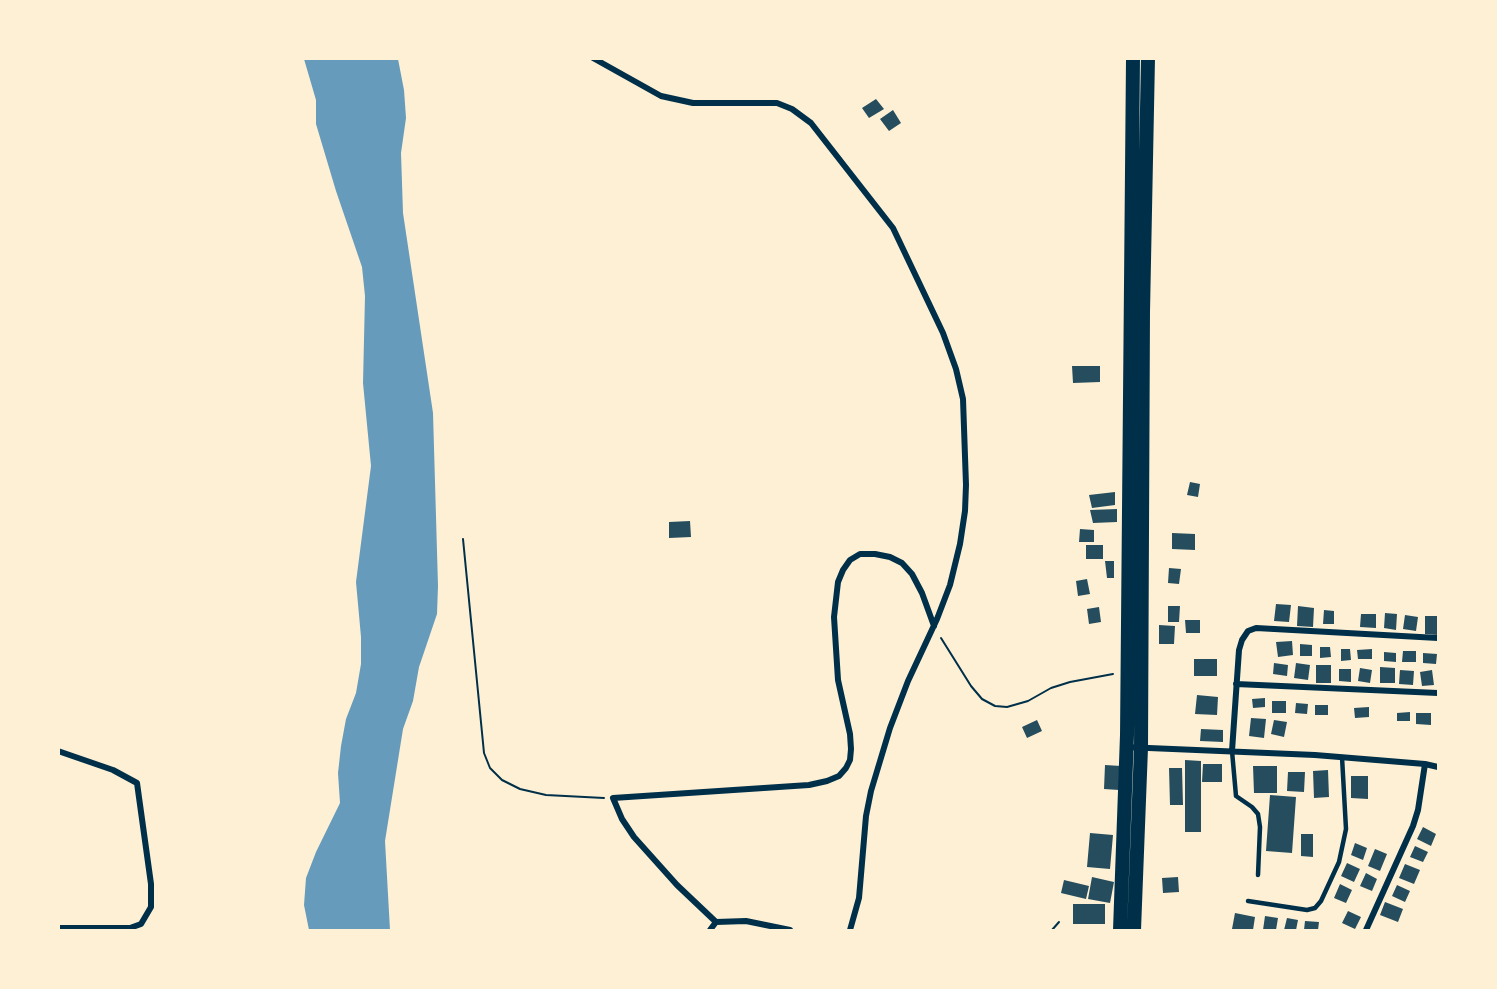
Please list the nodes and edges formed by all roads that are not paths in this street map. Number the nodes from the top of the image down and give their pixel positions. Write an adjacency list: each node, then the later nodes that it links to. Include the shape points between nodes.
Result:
1 (592, 58): 4 (street, via 661,96 693,103 777,103 792,109 811,123 893,228 943,333 963,399 965,510 950,585)
2 (1133, 58): 8 (highway)
3 (1148, 58): 9 (highway)
4 (934, 627): 17 (street, via 922,593 902,563 882,555 860,554 850,560 838,582 834,617 838,680 851,749 850,760 839,776 772,789 613,798 634,837 676,885); 21 (street, via 897,709 871,791 859,898)
5 (1438, 638): 6 (street, via 1256,628 1242,640)
6 (1236, 684): 7 (street); 11 (street)
7 (1438, 693)
8 (1125, 747): 9 (street); 22 (highway)
9 (1141, 748): 11 (street); 23 (highway)
10 (58, 751): 18 (street, via 113,770 137,783 151,907 141,924 130,928)
11 (1232, 751): 12 (street); 15 (lane, via 1236,796 1258,814)
12 (1342, 757): 13 (street); 16 (lane, via 1346,829 1339,862 1321,901 1307,910)
13 (1425, 764): 14 (street); 24 (street, via 1413,826)
14 (1438, 767)
15 (1258, 875)
16 (1248, 900)
17 (716, 922): 19 (street); 20 (street, via 746,921)
18 (58, 928)
19 (710, 930)
20 (790, 930)
21 (850, 930)
22 (1120, 930)
23 (1134, 930)
24 (1366, 930)

